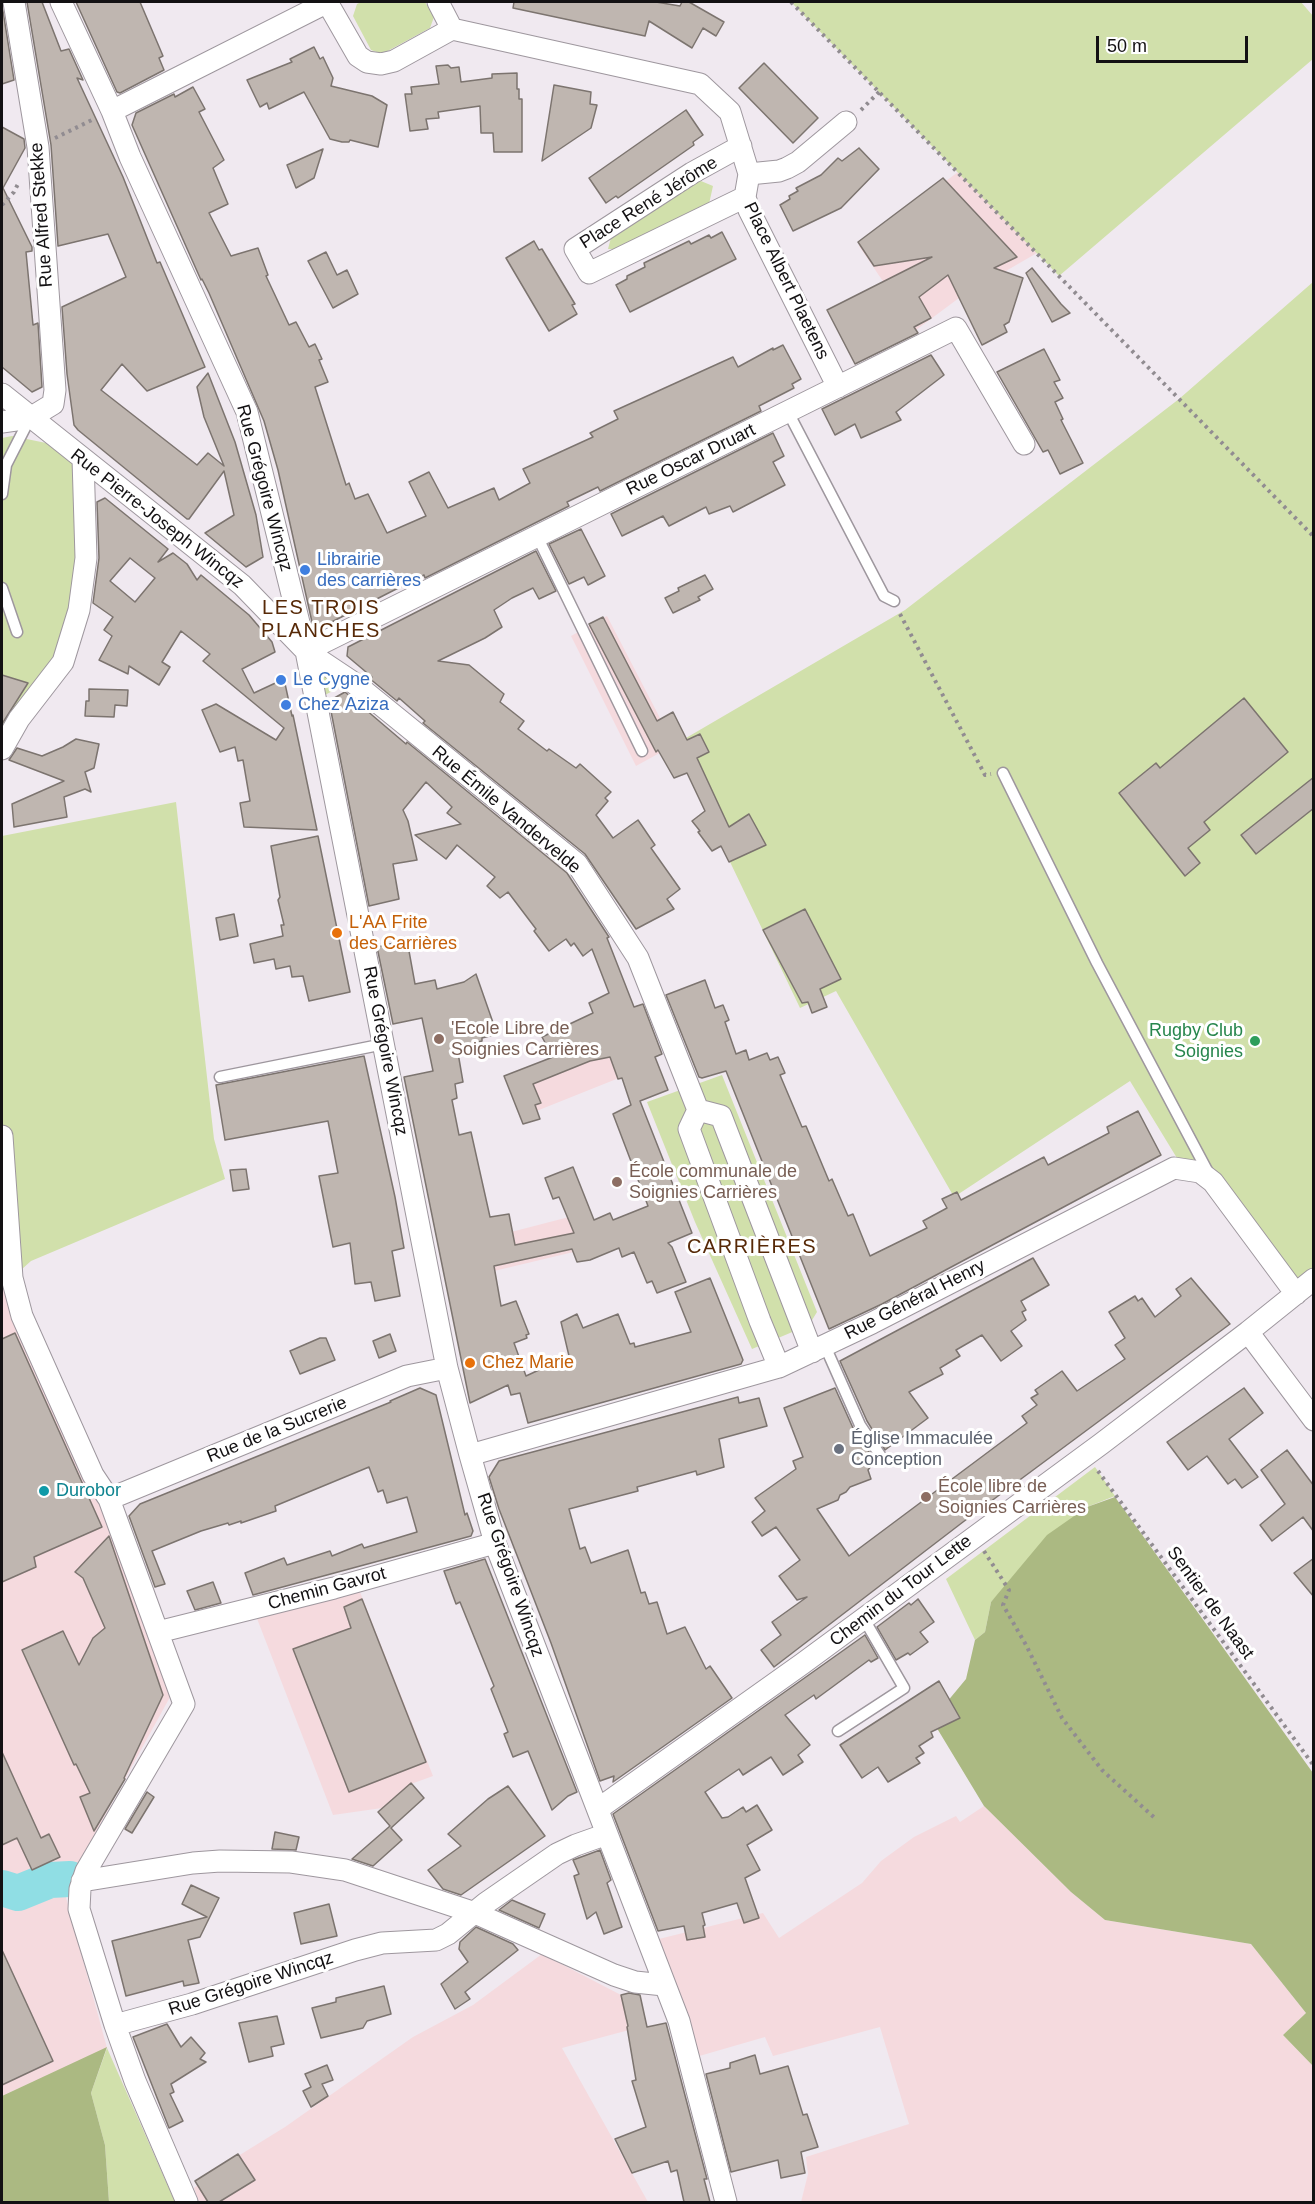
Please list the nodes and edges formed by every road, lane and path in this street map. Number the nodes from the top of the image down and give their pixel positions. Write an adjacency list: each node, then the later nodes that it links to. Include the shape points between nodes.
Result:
1 (14, 2): 11 (street, Rue Alfred Stekke)
2 (61, 2): 8 (street, Rue Grégoire Wincqz)
3 (328, 2): 6 (street, via 358,56 367,62 394,61); 8 (street)
4 (438, 2): 6 (street)
5 (791, 2): 7 (path)
6 (452, 29): 10 (street, Place Albert Plaetens, via 699,84 730,112)
7 (880, 91): 9 (path); 23 (path)
8 (112, 111): 11 (path); 27 (street, Rue Grégoire Wincqz, via 247,412)
9 (846, 122): 12 (street, Place Albert Plaetens, via 787,168)
10 (741, 146): 12 (street, Place Albert Plaetens); 13 (street, Place René Jérôme, via 575,249 589,273)
11 (39, 147): 17 (street, Rue Alfred Stekke, via 55,390 53,404)
12 (749, 174): 13 (street, Place Albert Plaetens)
13 (745, 197): 14 (street, Place Albert Plaetens)
14 (838, 387): 16 (street, Rue Oscar Druart); 19 (street, Rue Oscar Druart, via 956,328)
15 (2, 394): 17 (street, Rue Pierre-Joseph Wincqz)
16 (788, 412): 22 (street, Rue Oscar Druart); 25 (lane, via 884,596)
17 (30, 418): 18 (street); 20 (street, Rue Pierre-Joseph Wincqz); 21 (lane, via 6,465)
18 (2, 422)
19 (1024, 444)
20 (84, 459): 27 (street, Rue Pierre-Joseph Wincqz, via 242,585); 28 (street, via 86,558 79,610 63,663 19,719)
21 (2, 494)
22 (537, 536): 27 (street, Rue Oscar Druart); 29 (lane)
23 (1314, 537)
24 (2, 588): 26 (lane)
25 (894, 601): 30 (path, via 985,775)
26 (17, 632)
27 (306, 651): 31 (street, Rue Grégoire Wincqz); 33 (street, Rue Émile Vandervelde, via 354,683 577,864 638,958)
28 (2, 749)
29 (642, 751)
30 (1004, 772): 35 (lane, via 1097,963)
31 (384, 1044): 32 (lane); 41 (street, Rue Grégoire Wincqz)
32 (220, 1077)
33 (698, 1110): 39 (street, via 721,1116); 40 (street, via 689,1129)
34 (2, 1136): 46 (street, via 12,1278 22,1316 93,1475)
35 (1213, 1182): 37 (street, Rue Général Henry); 39 (street, Rue Général Henry, via 1200,1172 1174,1168)
36 (1314, 1279): 37 (street, Chemin du Tour Lette)
37 (1296, 1294): 38 (street, Chemin du Tour Lette)
38 (1248, 1332): 42 (street); 43 (street, Chemin du Tour Lette)
39 (819, 1349): 40 (street, Rue Général Henry); 45 (lane)
40 (779, 1367): 44 (street, Rue Général Henry)
41 (447, 1368): 44 (street, Rue Grégoire Wincqz); 46 (street, Rue de la Sucrerie, via 407,1376)
42 (1314, 1420)
43 (1087, 1453): 49 (street, Chemin du Tour Lette); 52 (path, Sentier de Naast)
44 (470, 1455): 47 (street, Rue Grégoire Wincqz)
45 (882, 1458)
46 (109, 1498): 50 (street)
47 (495, 1543): 50 (street, Chemin Gavrot); 53 (street, Rue Grégoire Wincqz)
48 (984, 1550): 54 (path, via 1009,1590 1003,1605 1062,1718 1102,1770)
49 (864, 1619): 51 (lane, via 904,1688); 53 (street, Chemin du Tour Lette)
50 (158, 1632): 56 (street, via 184,1704)
51 (838, 1731)
52 (1314, 1766)
53 (598, 1809): 55 (street, Rue Grégoire Wincqz)
54 (1157, 1820)
55 (607, 1834): 57 (street, Rue Grégoire Wincqz, via 557,1854); 58 (street, Rue Grégoire Wincqz)
56 (82, 1881): 57 (street, via 193,1863 291,1862 364,1875); 59 (street, via 79,1909)
57 (475, 1913): 58 (street, via 614,1976); 59 (street, Rue Grégoire Wincqz, via 436,1940 382,1943)
58 (663, 1985): 61 (street, Rue Grégoire Wincqz, via 678,2021)
59 (115, 2025): 60 (street)
60 (187, 2202)
61 (726, 2202)

